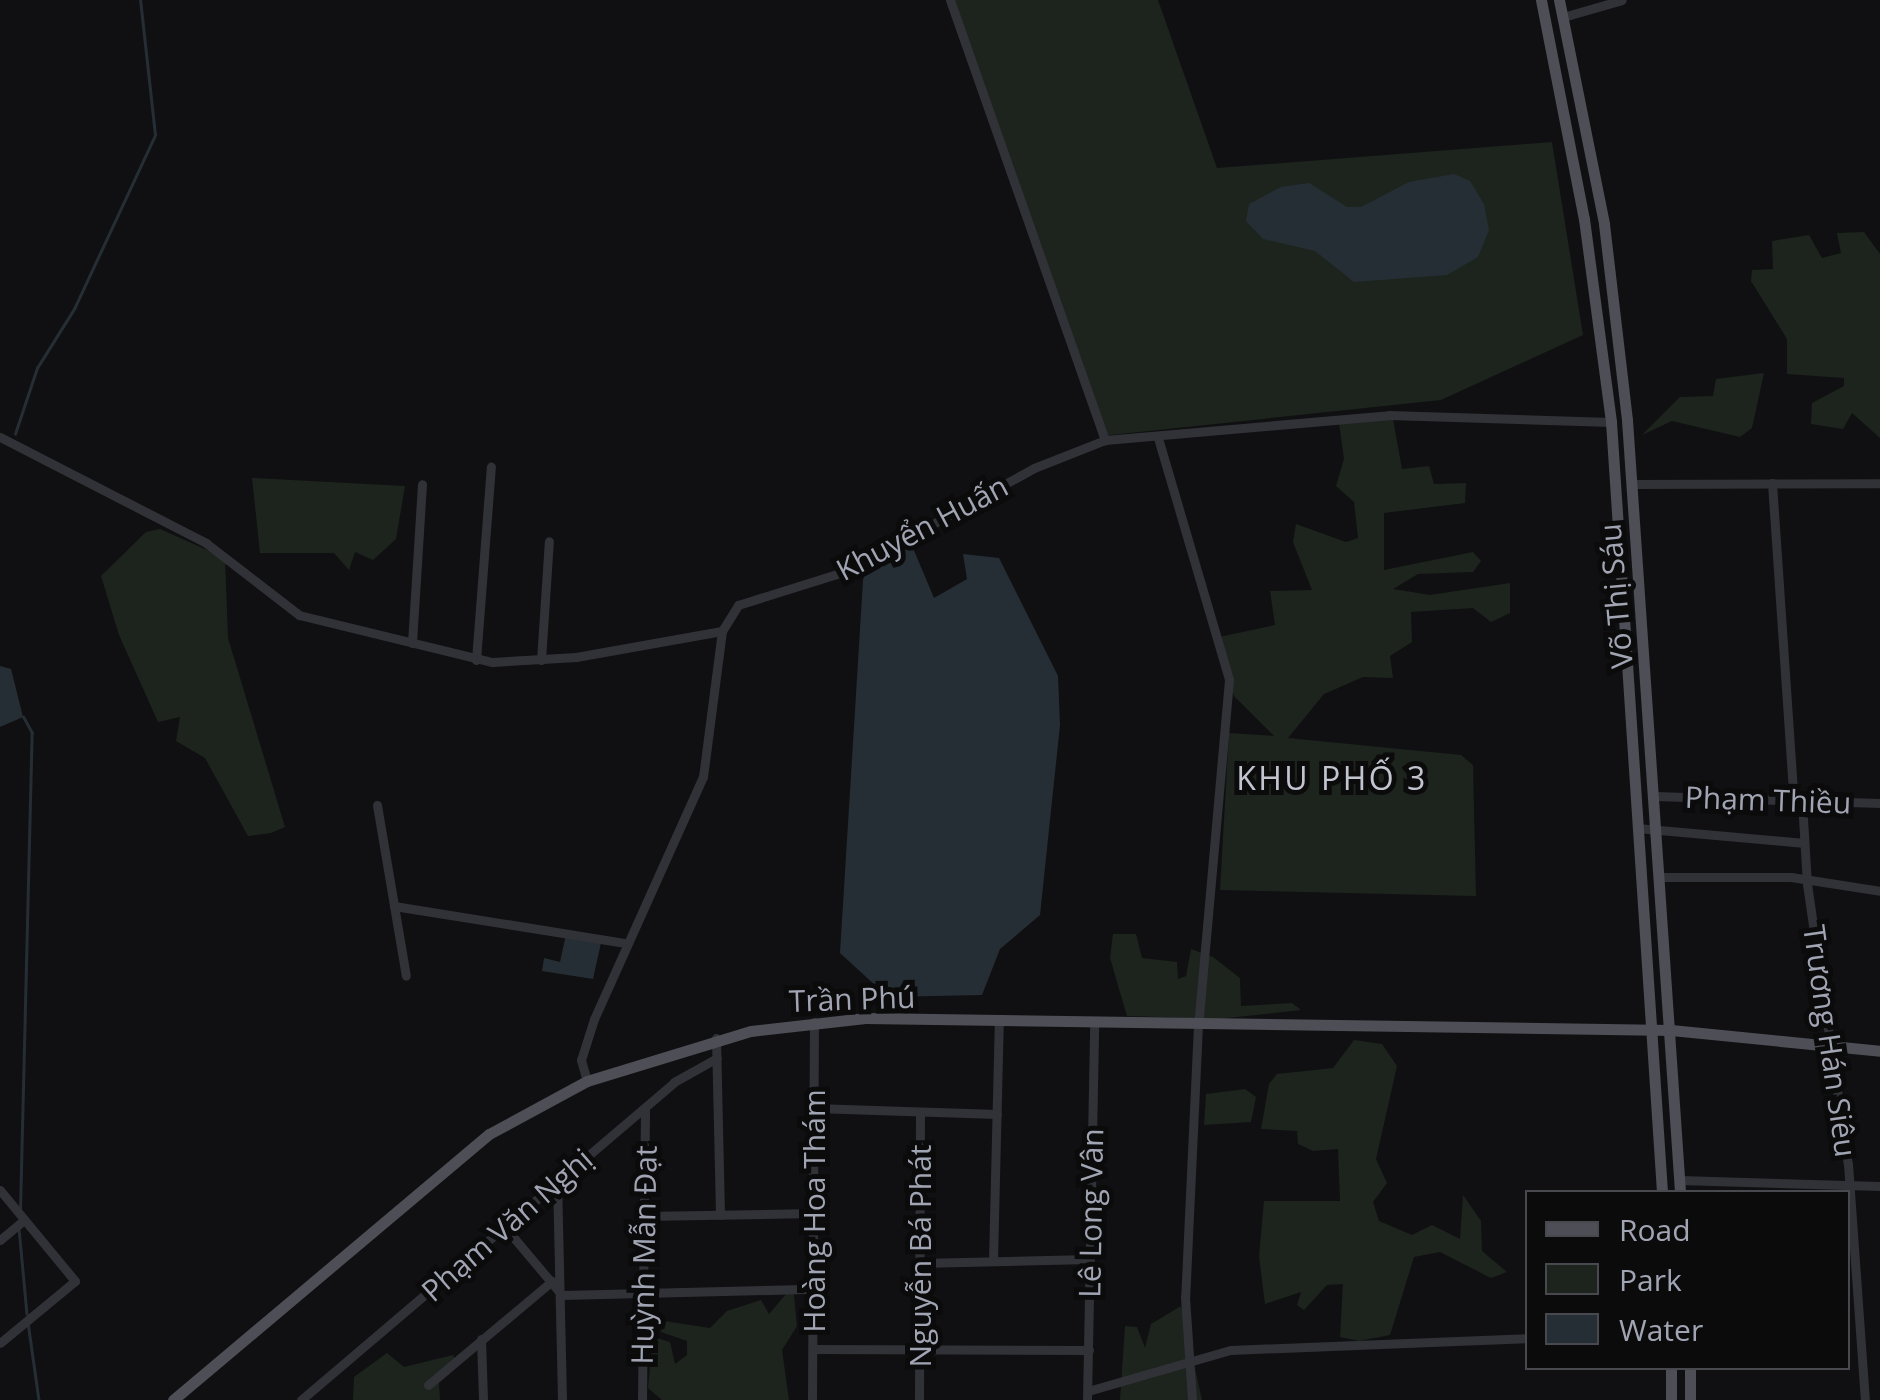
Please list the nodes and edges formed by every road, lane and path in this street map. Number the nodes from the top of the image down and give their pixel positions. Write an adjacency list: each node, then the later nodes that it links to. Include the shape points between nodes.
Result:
1 (950, 0): 10 (street)
2 (1541, 0): 7 (main road, Võ Thị Sáu, via 1584,219)
3 (1559, 0): 5 (main road, Võ Thị Sáu)
4 (1622, 0): 5 (street)
5 (1562, 17): 6 (main road, Võ Thị Sáu, via 1604,224)
6 (1627, 420): 7 (main road); 14 (main road, Võ Thị Sáu)
7 (1611, 422): 9 (street, Khuyển Huấn, via 1388,415); 25 (main road, Võ Thị Sáu)
8 (0, 437): 18 (street, via 206,544 288,612)
9 (1158, 438): 10 (street, Khuyển Huấn); 37 (street, via 1229,680)
10 (1105, 440): 17 (street, Khuyển Huấn, via 1034,468 850,570 738,604)
11 (491, 467): 19 (street)
12 (1880, 483): 15 (street)
13 (422, 484): 18 (street)
14 (1632, 484): 15 (street); 21 (main road, Võ Thị Sáu)
15 (1772, 484): 22 (street, Trương Hán Siêu)
16 (549, 542): 20 (street)
17 (722, 631): 20 (street); 32 (street, via 703,778)
18 (412, 643): 19 (street)
19 (476, 660): 20 (street)
20 (541, 660)
21 (1656, 796): 22 (street, Phạm Thiều); 26 (main road, Võ Thị Sáu)
22 (1798, 802): 23 (street, Phạm Thiều); 27 (street, Trương Hán Siêu)
23 (1880, 802)
24 (377, 805): 31 (street)
25 (1637, 828): 26 (street); 39 (main road, Võ Thị Sáu)
26 (1656, 830): 27 (street); 28 (main road, Võ Thị Sáu)
27 (1804, 843): 29 (street, Trương Hán Siêu)
28 (1660, 878): 29 (street, via 1790,877); 38 (main road, Võ Thị Sáu)
29 (1806, 884): 30 (street); 41 (street, Trương Hán Siêu)
30 (1880, 891)
31 (394, 906): 32 (street); 33 (street)
32 (624, 943): 44 (street, via 582,1055)
33 (406, 976)
34 (814, 1022): 35 (main road, Trần Phú); 40 (main road, Trần Phú); 45 (street, Hoàng Hoa Thám)
35 (999, 1022): 36 (main road, Trần Phú); 48 (street)
36 (1094, 1025): 37 (main road, Trần Phú); 61 (street, Lê Long Vân)
37 (1198, 1026): 39 (main road, Trần Phú); 74 (street, via 1185,1297)
38 (1671, 1030): 39 (main road, Trần Phú); 41 (main road, Trần Phú); 50 (main road, Võ Thị Sáu)
39 (1652, 1032): 54 (main road, Võ Thị Sáu)
40 (716, 1038): 43 (street); 44 (main road, Trần Phú)
41 (1831, 1046): 42 (main road, Trần Phú); 51 (street, Trương Hán Siêu)
42 (1880, 1051)
43 (717, 1058): 46 (street, Phạm Văn Nghị); 56 (street)
44 (587, 1081): 78 (main road, Trần Phú, via 459,1156)
45 (814, 1108): 47 (street); 55 (street, Hoàng Hoa Thám)
46 (645, 1110): 49 (street, Phạm Văn Nghị); 57 (street, Huỳnh Mẫn Đạt)
47 (920, 1112): 48 (street); 63 (street, Nguyễn Bá Phát)
48 (997, 1114): 62 (street)
49 (558, 1179): 59 (street, Phạm Văn Nghị); 66 (street)
50 (1680, 1186): 51 (street)
51 (1850, 1186): 52 (street); 91 (street, Trương Hán Siêu)
52 (1880, 1186)
53 (0, 1190): 58 (street)
54 (1662, 1190)
55 (814, 1214): 56 (street); 65 (street, Hoàng Hoa Thám)
56 (720, 1215): 57 (street)
57 (644, 1216): 67 (street, Huỳnh Mẫn Đạt)
58 (24, 1220): 60 (street); 70 (street, via 75,1281)
59 (504, 1226): 64 (street); 82 (street, Phạm Văn Nghị)
60 (0, 1240)
61 (1090, 1259): 62 (street); 73 (street, Lê Long Vân)
62 (993, 1260): 63 (street)
63 (919, 1262): 72 (street, Nguyễn Bá Phát)
64 (552, 1281): 66 (street); 69 (street)
65 (814, 1289): 67 (street); 71 (street, Hoàng Hoa Thám)
66 (562, 1294): 67 (street); 84 (street)
67 (643, 1294): 85 (street, Huỳnh Mẫn Đạt)
68 (1525, 1338): 74 (street, via 1255,1348)
69 (481, 1339): 77 (street); 83 (street)
70 (0, 1343)
71 (813, 1349): 72 (street); 86 (street, Hoàng Hoa Thám)
72 (919, 1350): 73 (street); 87 (street, Nguyễn Bá Phát)
73 (1088, 1350): 79 (street, Lê Long Vân)
74 (1191, 1358): 79 (street); 88 (street)
75 (1671, 1370): 89 (main road)
76 (1690, 1370): 90 (main road)
77 (428, 1385)
78 (187, 1388): 80 (main road, Trần Phú); 81 (street)
79 (1088, 1396)
80 (172, 1400)
81 (194, 1400)
82 (301, 1400)
83 (482, 1400)
84 (562, 1400)
85 (642, 1400)
86 (812, 1400)
87 (919, 1400)
88 (1192, 1400)
89 (1671, 1400)
90 (1690, 1400)
91 (1866, 1400)

